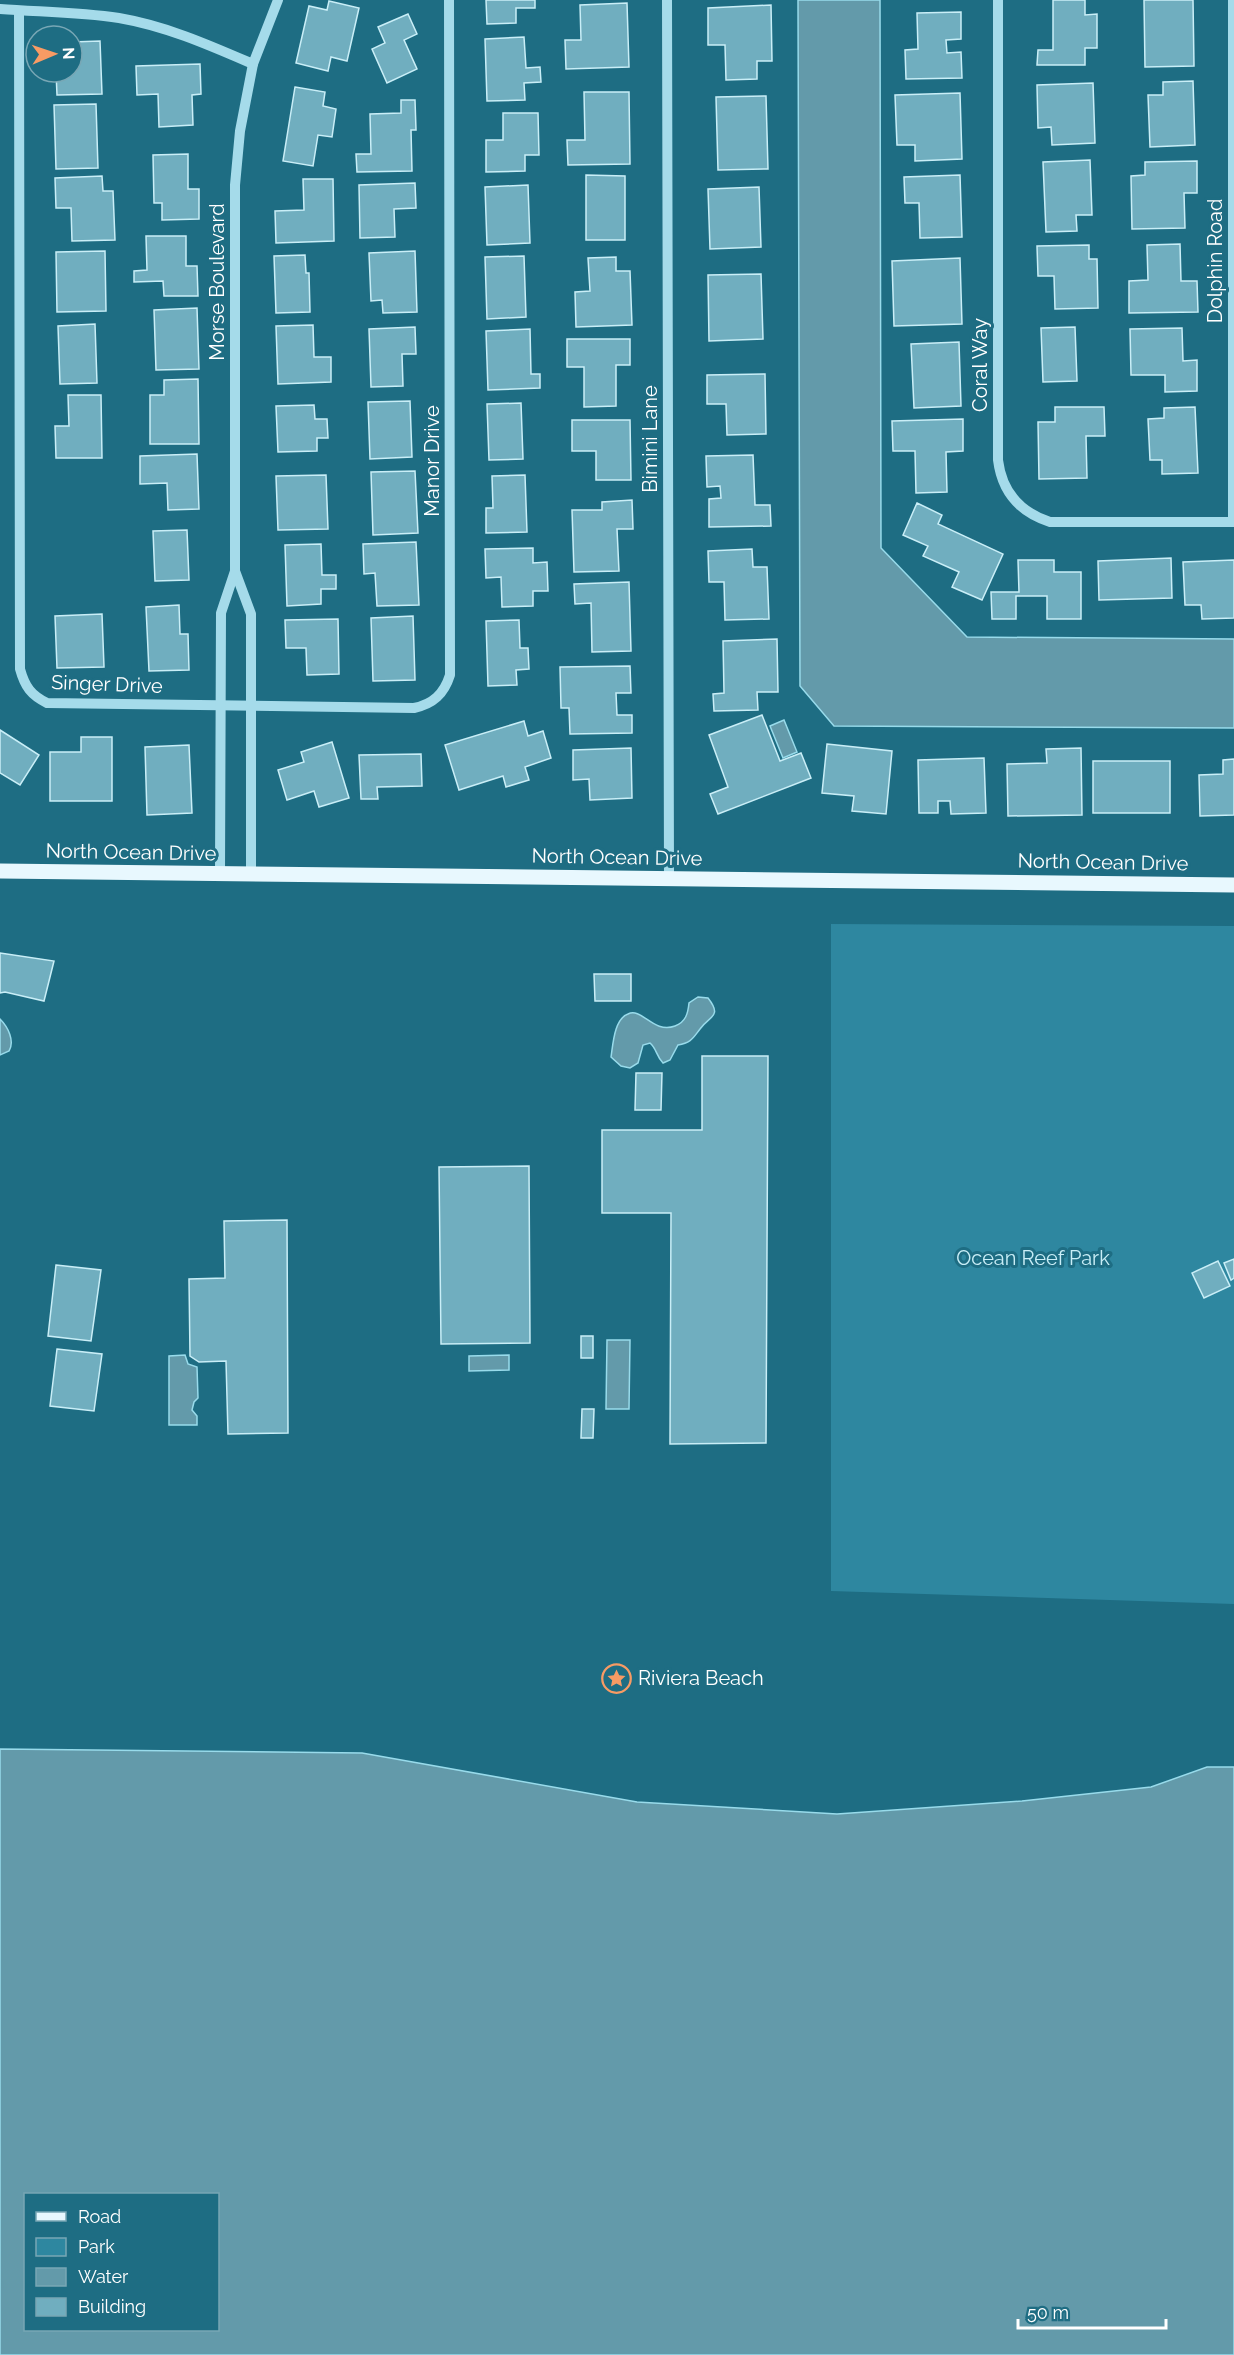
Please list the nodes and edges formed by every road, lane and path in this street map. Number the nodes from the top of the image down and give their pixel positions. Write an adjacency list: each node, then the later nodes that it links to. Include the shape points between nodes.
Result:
1 (278, 0): 8 (street, Morse Boulevard)
2 (449, 0): 12 (street, Manor Drive, via 450,675 440,695 428,705 414,708)
3 (667, 0): 16 (street, Bimini Lane)
4 (998, 0): 9 (street, Coral Way, via 1000,475 1012,499 1023,510 1050,522)
5 (1233, 0): 9 (street, Dolphin Road)
6 (0, 9): 7 (street)
7 (19, 10): 8 (street, via 121,19 183,35); 11 (street, Singer Drive, via 20,657 24,684 47,703)
8 (253, 64): 10 (street, Morse Boulevard, via 240,130 236,185)
9 (1234, 522)
10 (235, 571): 11 (street, Morse Boulevard, via 221,613); 12 (street, Morse Boulevard, via 251,614)
11 (221, 705): 12 (street, Manor Drive); 14 (street, Morse Boulevard)
12 (252, 705): 15 (street, Morse Boulevard)
13 (0, 872): 14 (main road, North Ocean Drive)
14 (220, 874): 15 (main road, North Ocean Drive)
15 (251, 874): 16 (main road, North Ocean Drive)
16 (669, 879): 17 (main road, North Ocean Drive)
17 (1234, 885)

